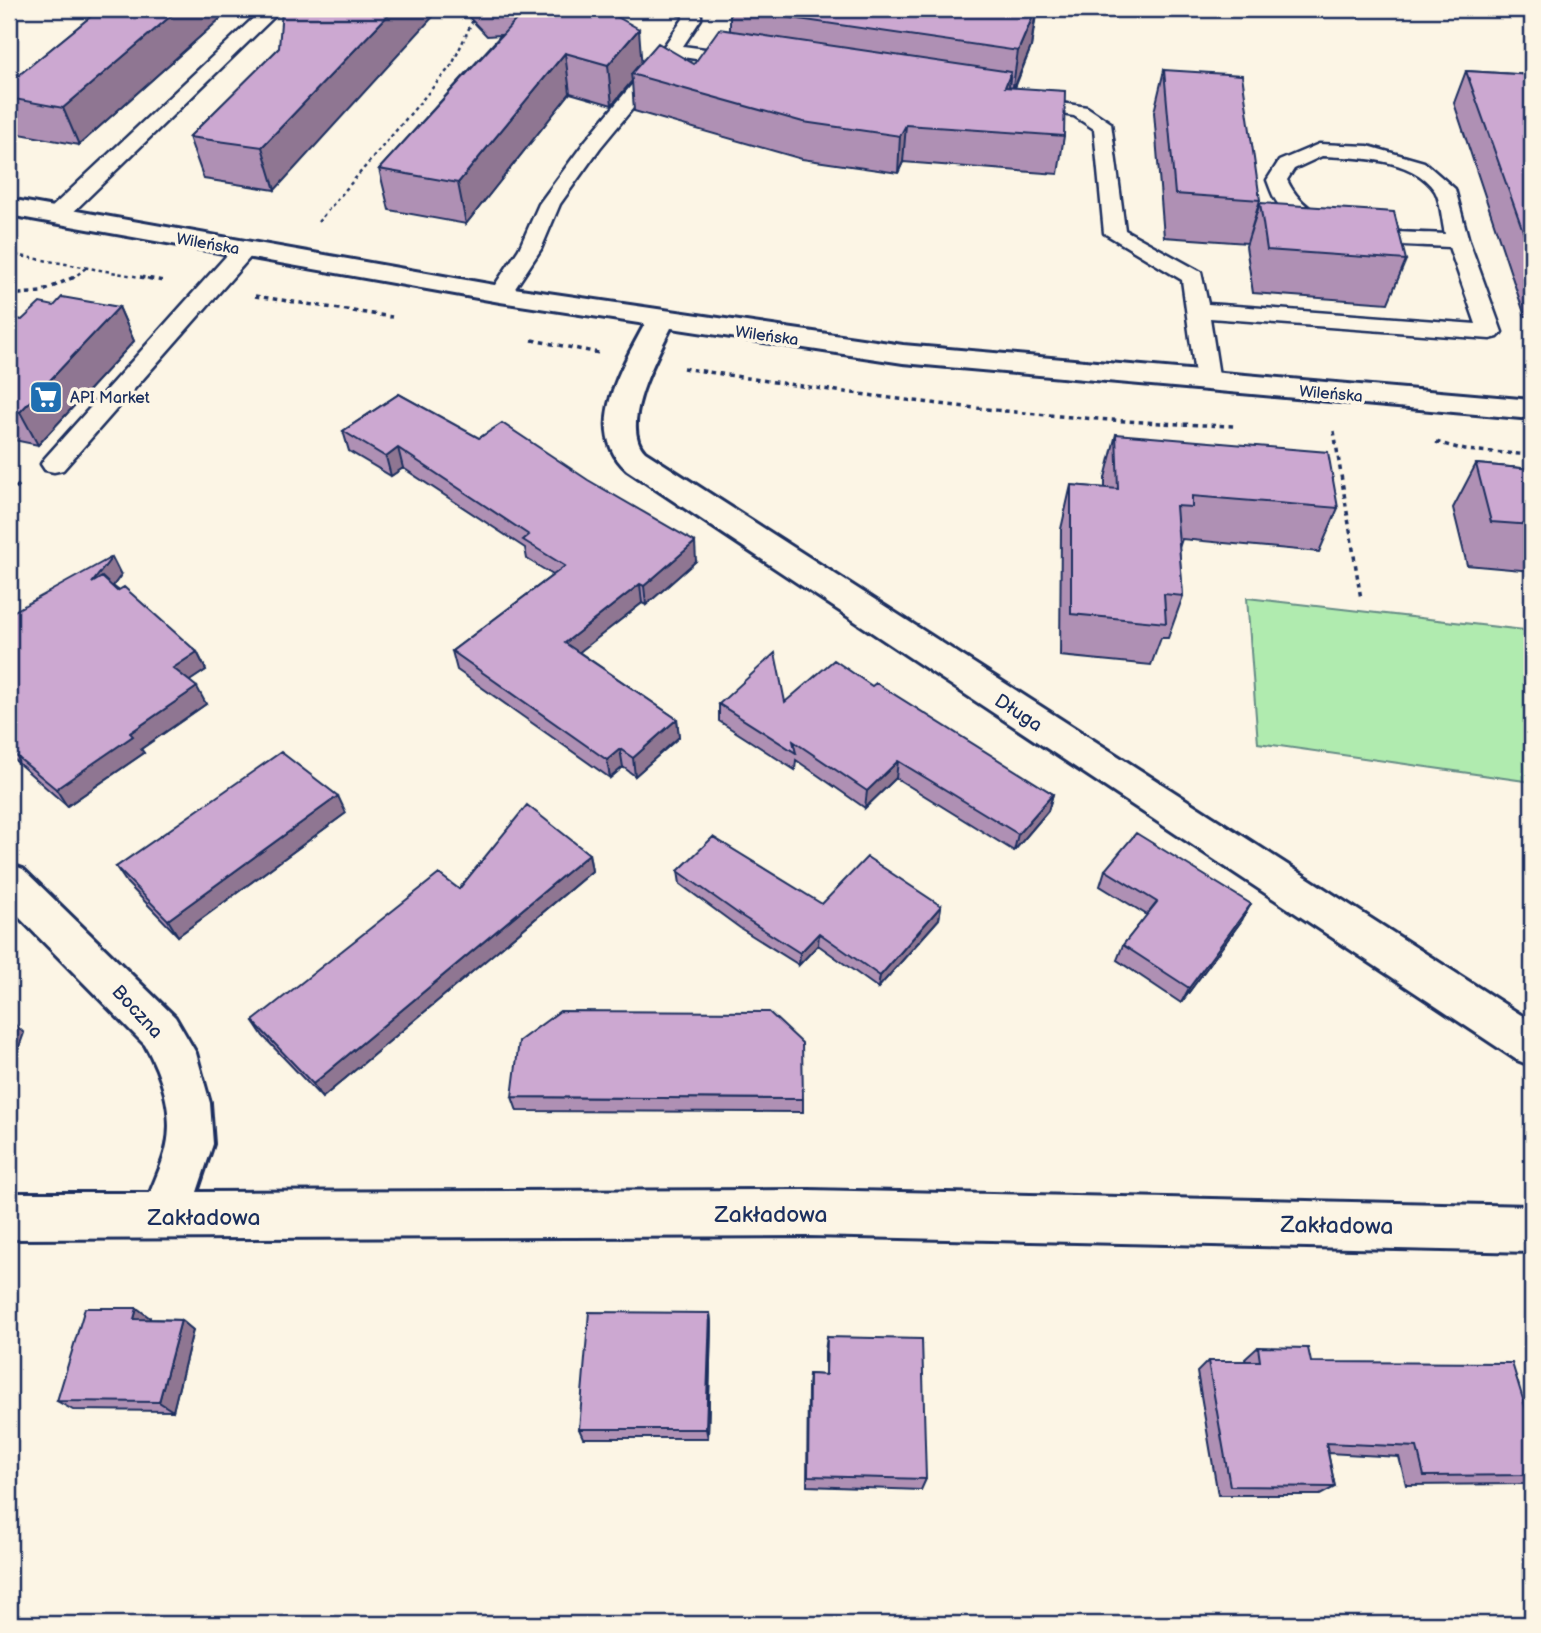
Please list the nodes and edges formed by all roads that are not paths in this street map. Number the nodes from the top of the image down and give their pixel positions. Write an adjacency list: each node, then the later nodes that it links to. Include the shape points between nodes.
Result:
1 (273, 9): 7 (lane)
2 (689, 9): 3 (lane, via 692,19)
3 (671, 50): 4 (lane); 10 (lane, via 550,204 530,249)
4 (767, 64)
5 (998, 99): 11 (lane, via 1080,111 1104,127 1115,233 1193,276)
6 (9, 207): 7 (street, Wileńska)
7 (57, 215): 9 (street, Wileńska)
8 (1458, 241): 8 (lane, via 1445,188 1417,166 1368,152 1319,150 1286,165 1278,180 1288,203 1311,219 1343,229); 11 (lane, via 1489,332)
9 (246, 249): 10 (street, Wileńska); 15 (lane)
10 (499, 294): 12 (street, Wileńska)
11 (1198, 310): 13 (lane)
12 (661, 320): 13 (street, Wileńska, via 903,354); 17 (street, Długa, via 620,420 620,440 629,455)
13 (1208, 382): 14 (street, Wileńska)
14 (1532, 410)
15 (54, 464)
16 (9, 881): 19 (street, Boczna, via 160,1031 181,1067 190,1144)
17 (1532, 1046)
18 (9, 1216): 19 (street, Zakładowa)
19 (165, 1217): 20 (street, Zakładowa, via 809,1213)
20 (1532, 1229)

